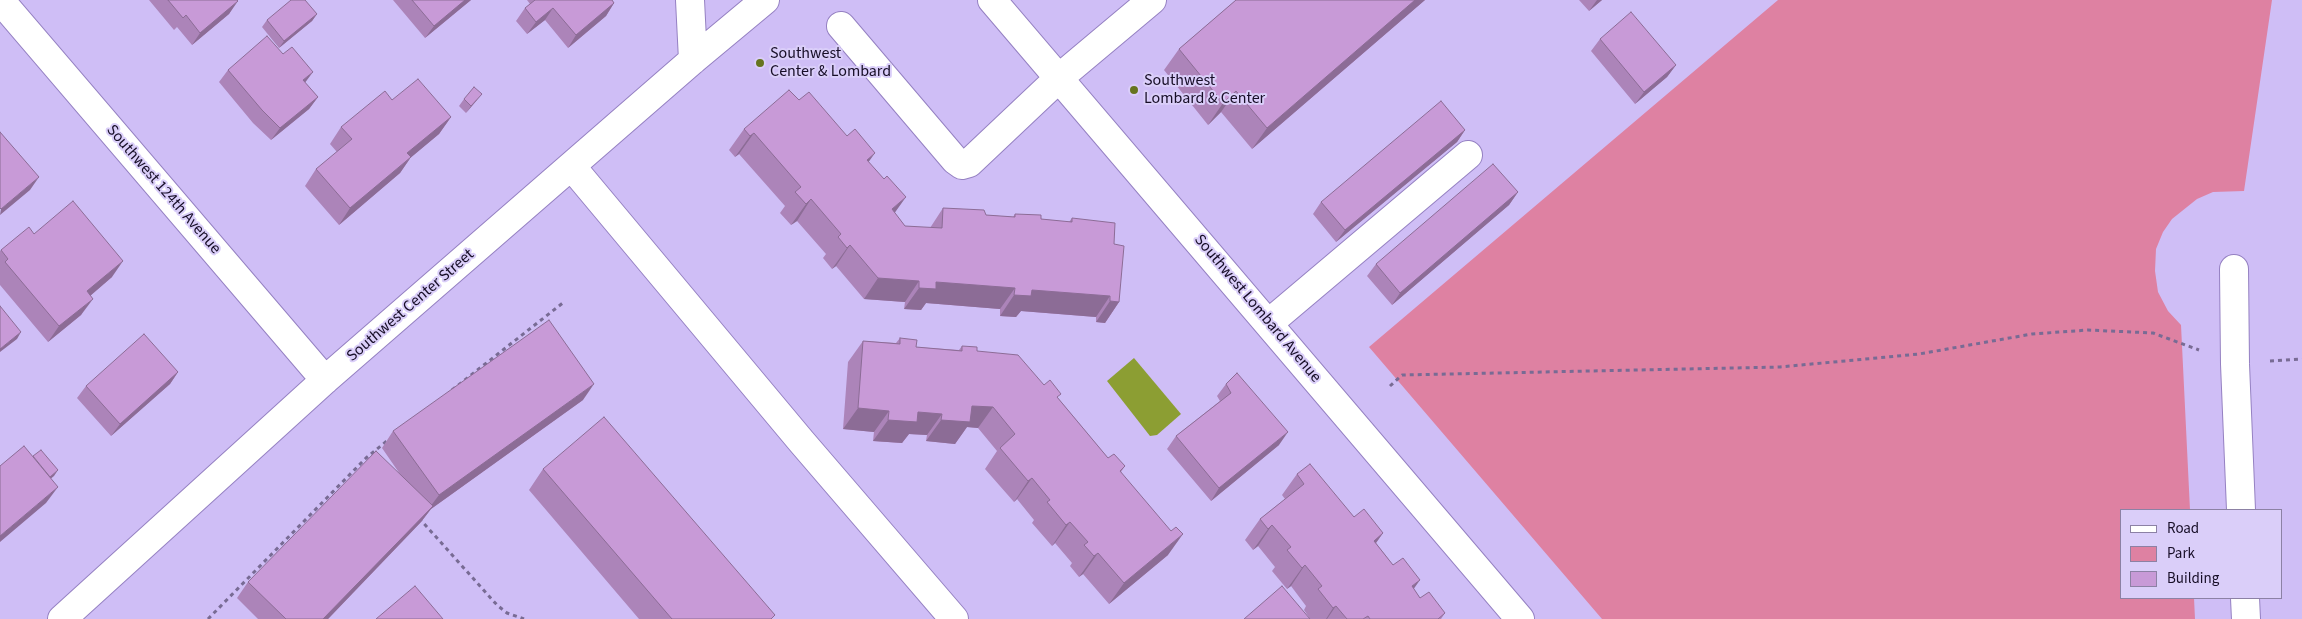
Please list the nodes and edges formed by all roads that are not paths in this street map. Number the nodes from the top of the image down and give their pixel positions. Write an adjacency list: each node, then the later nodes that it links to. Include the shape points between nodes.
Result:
1 (0, 0): 13 (street, Southwest 124th Avenue)
2 (690, 0): 7 (street)
3 (765, 0): 7 (street, Southwest Center Street)
4 (992, 0): 8 (street, Southwest Lombard Avenue)
5 (1152, 0): 8 (street)
6 (841, 26): 8 (street, via 954,160 962,165 969,163)
7 (692, 60): 10 (street, Southwest Center Street)
8 (1059, 78): 12 (street, Southwest Lombard Avenue)
9 (1468, 155): 12 (street)
10 (572, 167): 13 (street, Southwest Center Street); 17 (street)
11 (2234, 269): 14 (street, via 2234,364)
12 (1269, 323): 18 (street, Southwest Lombard Avenue)
13 (325, 380): 16 (street, Southwest Center Street)
14 (2241, 509)
15 (2245, 599): 19 (street)
16 (62, 619)
17 (954, 619)
18 (1520, 619)
19 (2246, 619)

